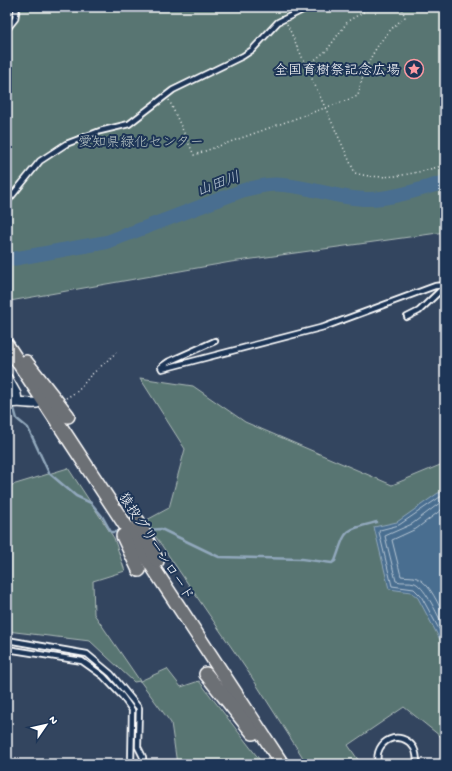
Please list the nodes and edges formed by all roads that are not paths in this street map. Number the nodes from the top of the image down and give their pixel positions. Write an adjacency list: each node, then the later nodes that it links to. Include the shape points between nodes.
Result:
1 (17, 7): 5 (lane, via 15,18)
2 (292, 7): 4 (lane)
3 (309, 7): 4 (lane)
4 (294, 13): 6 (lane, via 273,26 252,50 167,94 129,124 100,131 66,144 40,161)
5 (7, 29)
6 (7, 202)
7 (445, 286): 8 (lane, via 418,311); 10 (lane, via 435,286 324,327 162,369 161,367 168,362)
8 (407, 317)
9 (7, 337): 16 (main road)
10 (215, 341)
11 (7, 345): 17 (main road, 猿投グリーンロード)
12 (7, 378): 13 (street)
13 (17, 401): 14 (street); 15 (street)
14 (7, 404)
15 (37, 404)
16 (68, 416)
17 (56, 422): 19 (main road, via 117,524); 23 (main road, 猿投グリーンロード)
18 (138, 521): 23 (main road, via 166,578 236,689)
19 (139, 570)
20 (7, 640): 25 (lane, via 87,654 111,674 139,708 138,747)
21 (7, 648): 24 (lane, via 82,661 103,676 132,710)
22 (206, 674): 26 (main road)
23 (244, 707): 27 (main road, 猿投グリーンロード)
24 (131, 764)
25 (143, 764)
26 (278, 764)
27 (282, 764)
28 (378, 764): 29 (lane, via 379,749 385,741 395,738 406,740 414,749)
29 (418, 764)

